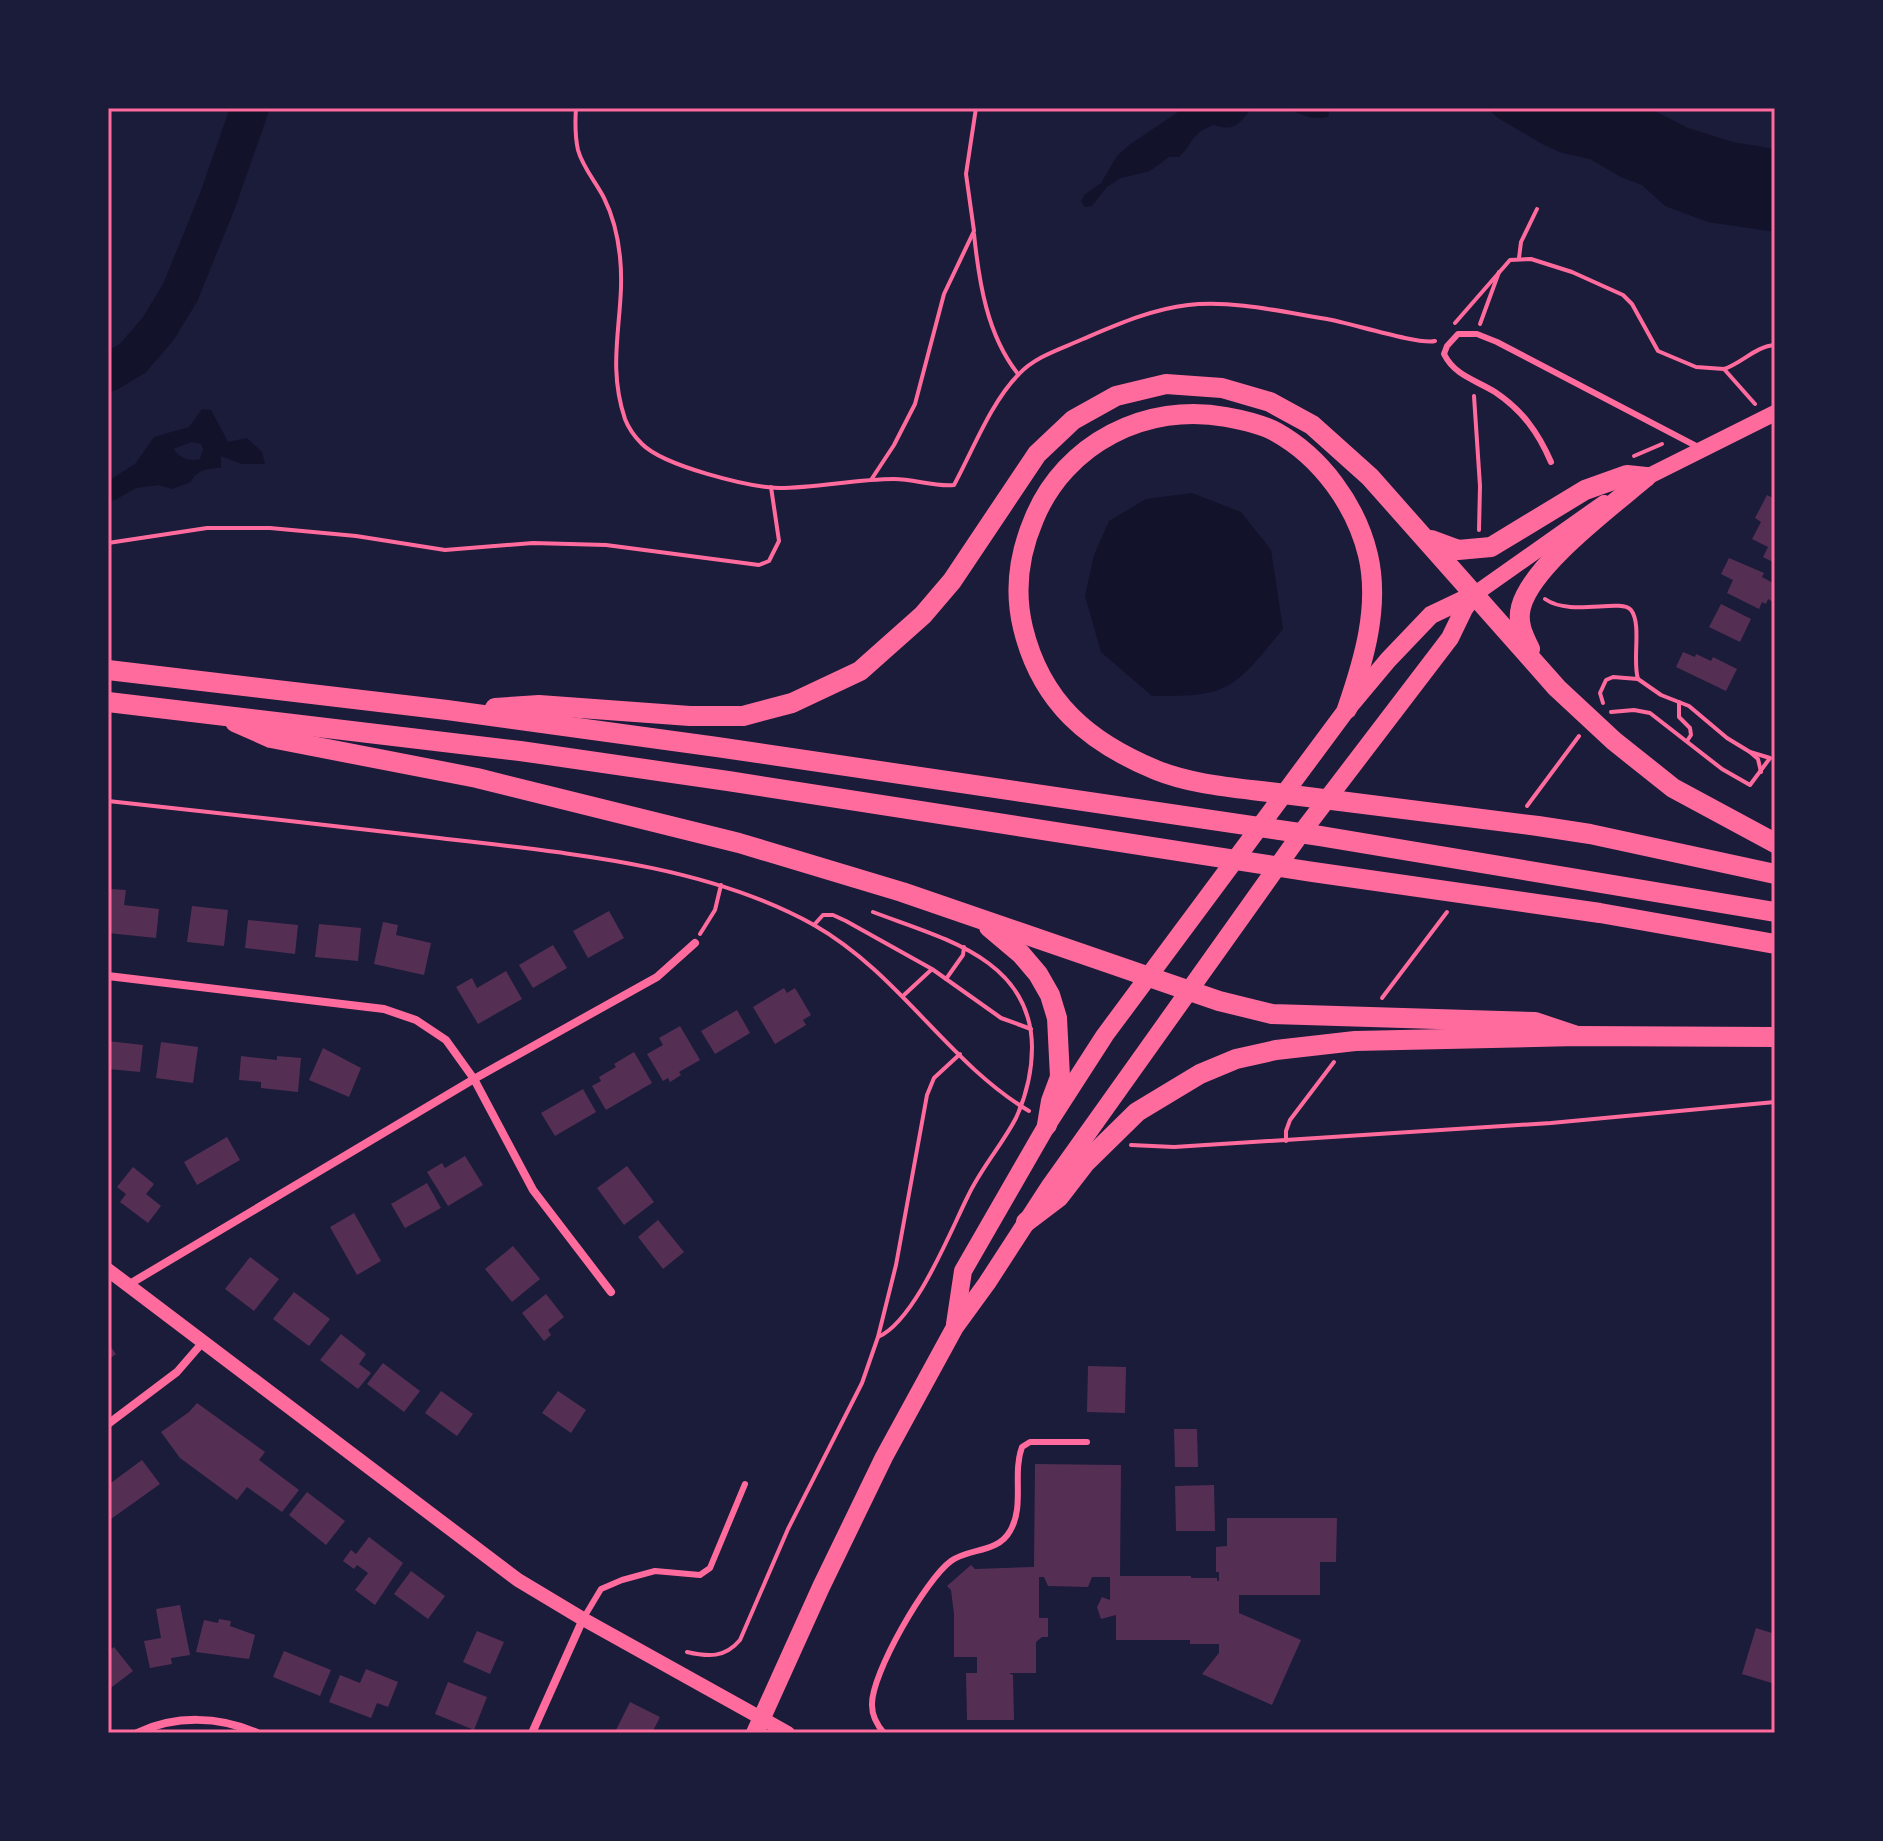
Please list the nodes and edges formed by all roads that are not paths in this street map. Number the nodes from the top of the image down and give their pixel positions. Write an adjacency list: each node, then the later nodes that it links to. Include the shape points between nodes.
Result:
1 (1771, 415): 2 (main road)
2 (1702, 449): 3 (lane, via 1477,334 1458,334 1444,354 1455,369 1492,390 1529,421); 4 (main road)
3 (1551, 462)
4 (1646, 477): 5 (highway, via 1627,475 1585,490 1491,547 1458,550); 6 (main road); 8 (highway, via 1530,586 1520,628)
5 (1425, 537): 6 (highway); 11 (highway, via 1312,425 1270,402 1222,388 1166,384 1116,396 1073,420 1037,454 952,581 923,615 860,671 792,703 743,716 539,705)
6 (1475, 594): 8 (highway); 10 (main road, via 1431,615); 21 (main road, via 1450,638)
7 (108, 670): 11 (highway)
8 (1557, 688): 13 (highway, via 1673,788)
9 (108, 702): 12 (highway)
10 (1347, 709): 14 (highway, via 1369,624 1369,557 1349,504 1304,452 1276,432 1247,421 1207,414 1165,415 1128,425 1072,461 1030,528 1018,581 1019,610 1026,641 1051,693 1085,731 1115,750 1159,771 1214,784 1564,830); 20 (main road)
11 (447, 710): 15 (highway, via 1320,836)
12 (217, 714): 16 (highway, via 271,738 477,778 739,843); 18 (highway, via 728,781)
13 (1775, 843)
14 (1775, 874)
15 (1775, 912)
16 (980, 919): 20 (highway); 25 (highway, via 1021,954 1050,995 1057,1018 1060,1077)
17 (695, 943): 24 (street, via 657,977)
18 (1775, 944)
19 (108, 976): 24 (street, via 384,1009 416,1020 446,1040)
20 (1148, 977): 21 (highway); 25 (main road)
21 (1190, 991): 22 (highway, via 1272,1014 1535,1022); 26 (main road)
22 (1577, 1036): 23 (highway); 26 (highway, via 1342,1042 1236,1059 1137,1112 1059,1197)
23 (1775, 1037)
24 (474, 1079): 28 (street); 29 (street, via 533,1190)
25 (1047, 1125): 30 (main road, via 963,1271)
26 (1026, 1222): 30 (main road)
27 (108, 1270): 28 (street)
28 (127, 1285): 31 (street)
29 (611, 1292)
30 (955, 1327): 36 (main road, via 884,1457)
31 (203, 1342): 32 (street, via 177,1372); 35 (street, via 459,1538)
32 (108, 1424)
33 (1087, 1442): 41 (lane, via 1030,1442 1022,1447 1017,1460 1017,1514 1009,1534 995,1546 953,1559 938,1573 920,1596 876,1683 872,1705)
34 (745, 1484): 35 (lane, via 710,1568 700,1575 655,1571 622,1580 601,1589)
35 (583, 1619): 36 (street); 39 (street)
36 (758, 1726): 40 (street)
37 (137, 1733): 38 (street, via 174,1721 209,1720)
38 (257, 1733)
39 (532, 1733)
40 (788, 1733)
41 (884, 1733)

